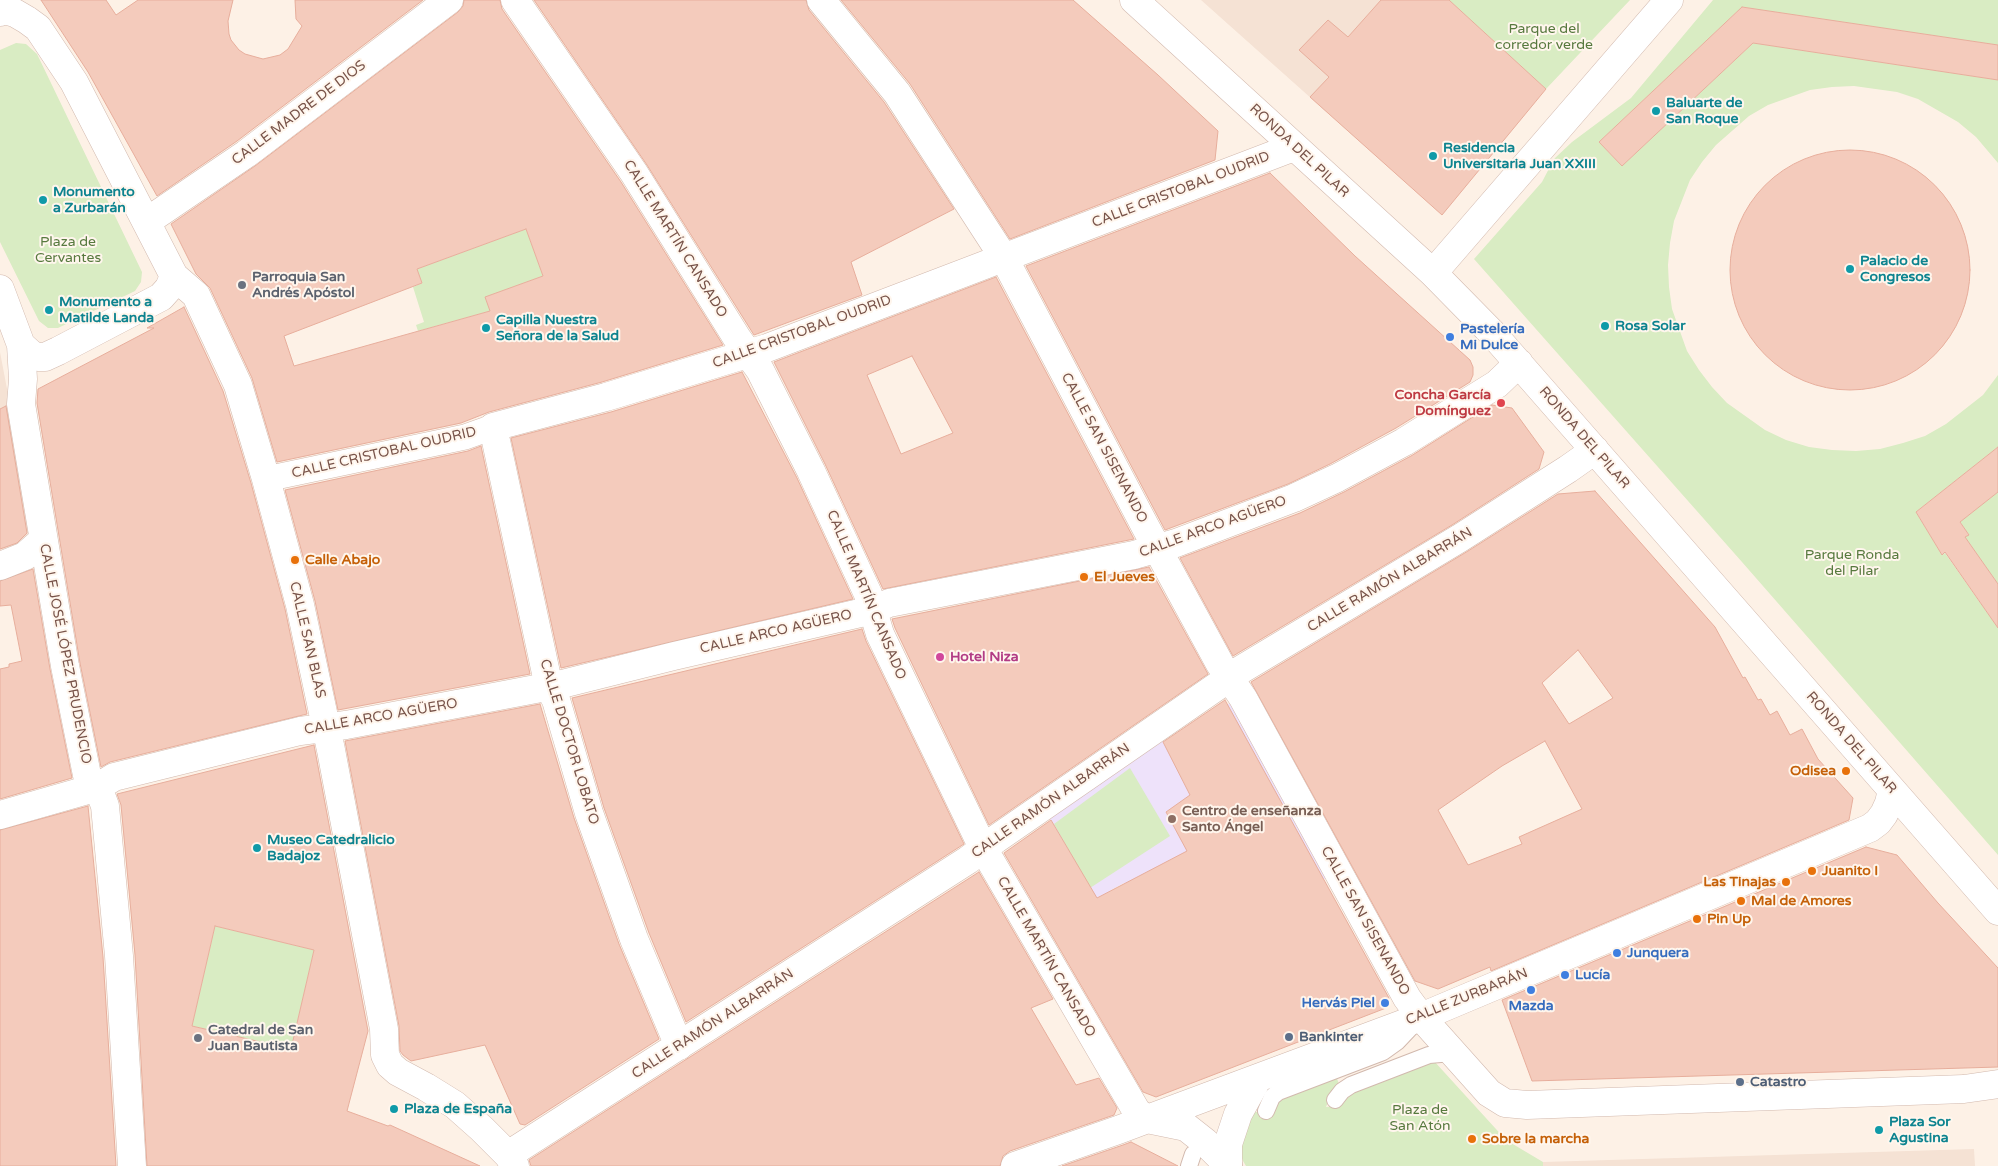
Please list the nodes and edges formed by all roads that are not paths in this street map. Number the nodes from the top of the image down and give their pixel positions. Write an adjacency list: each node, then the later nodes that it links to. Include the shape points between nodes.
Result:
1 (449, 0): 8 (street, CALLE MADRE DE DIOS, via 246,154)
2 (515, 0): 14 (street, CALLE MARTÍN CANSADO, via 634,172)
3 (821, 0): 9 (street, CALLE SAN SISENANDO, via 897,94)
4 (1134, 0): 7 (street, RONDA DEL PILAR)
5 (1669, 0): 10 (street)
6 (2, 7): 8 (street, via 38,28 46,39 74,82)
7 (1294, 147): 9 (street, CALLE CRISTOBAL OUDRID); 10 (street, RONDA DEL PILAR)
8 (146, 222): 11 (street)
9 (1004, 258): 14 (street, CALLE CRISTOBAL OUDRID); 20 (street, CALLE SAN SISENANDO)
10 (1433, 273): 15 (street, RONDA DEL PILAR)
11 (174, 276): 13 (street, via 160,297 51,355 38,357); 18 (street, CALLE SAN BLAS, via 196,294 234,376)
12 (0, 289): 13 (street)
13 (21, 345): 19 (street, CALLE JOSÉ LÓPEZ PRUDENCIO, via 21,404)
14 (748, 353): 16 (street, CALLE CRISTOBAL OUDRID, via 606,397); 22 (street, CALLE MARTÍN CANSADO, via 760,370 811,471)
15 (1519, 363): 17 (street, RONDA DEL PILAR); 20 (street, CALLE ARCO AGÜERO, via 1497,384 1404,442 1337,478 1230,523)
16 (493, 427): 18 (street, CALLE CRISTOBAL OUDRID, via 465,437); 24 (street, CALLE DOCTOR LOBATO)
17 (1595, 450): 23 (street, CALLE RAMÓN ALBARRÁN, via 1460,538); 27 (street, RONDA DEL PILAR)
18 (266, 479): 25 (street, CALLE SAN BLAS, via 300,604)
19 (44, 540): 21 (street, via 24,556); 26 (street, CALLE JOSÉ LÓPEZ PRUDENCIO, via 88,780)
20 (1157, 548): 22 (street, CALLE ARCO AGÜERO, via 889,603); 23 (street, CALLE SAN SISENANDO)
21 (0, 566)
22 (873, 610): 24 (street, CALLE ARCO AGÜERO); 29 (street, CALLE MARTÍN CANSADO, via 880,634)
23 (1229, 678): 29 (street, CALLE RAMÓN ALBARRÁN); 31 (street, CALLE SAN SISENANDO, via 1243,698 1406,998)
24 (550, 687): 25 (street, CALLE ARCO AGÜERO); 32 (street, CALLE DOCTOR LOBATO, via 621,903)
25 (326, 728): 26 (street, CALLE ARCO AGÜERO, via 300,731 114,777); 39 (street, CALLE SAN BLAS, via 382,1020 385,1055 398,1072 455,1104)
26 (98, 787): 28 (street, CALLE ARCO AGÜERO); 40 (street, CALLE JOSÉ LÓPEZ PRUDENCIO, via 105,806 119,956)
27 (1892, 790): 30 (street, RONDA DEL PILAR); 31 (street, CALLE ZURBARÁN, via 1884,814 1870,828)
28 (0, 815)
29 (983, 848): 32 (street, CALLE RAMÓN ALBARRÁN); 38 (street, CALLE MARTÍN CANSADO, via 1137,1112)
30 (1998, 911)
31 (1421, 1017): 33 (street, CALLE SAN SISENANDO); 34 (street, CALLE ZURBARÁN); 37 (lane, via 1391,1048 1285,1088 1272,1097)
32 (679, 1046): 39 (street, CALLE RAMÓN ALBARRÁN)
33 (1452, 1053): 35 (street, CALLE SAN SISENANDO, via 1488,1093 1514,1105 1964,1090); 36 (lane, via 1429,1055 1351,1085)
34 (1258, 1078): 38 (street, CALLE ZURBARÁN); 42 (street, via 1238,1114 1228,1144)
35 (1998, 1084)
36 (1335, 1100)
37 (1266, 1111)
38 (1146, 1118): 41 (street, CALLE ZURBARÁN); 42 (street, via 1186,1127)
39 (511, 1160)
40 (132, 1166)
41 (1016, 1166)
42 (1228, 1166)

